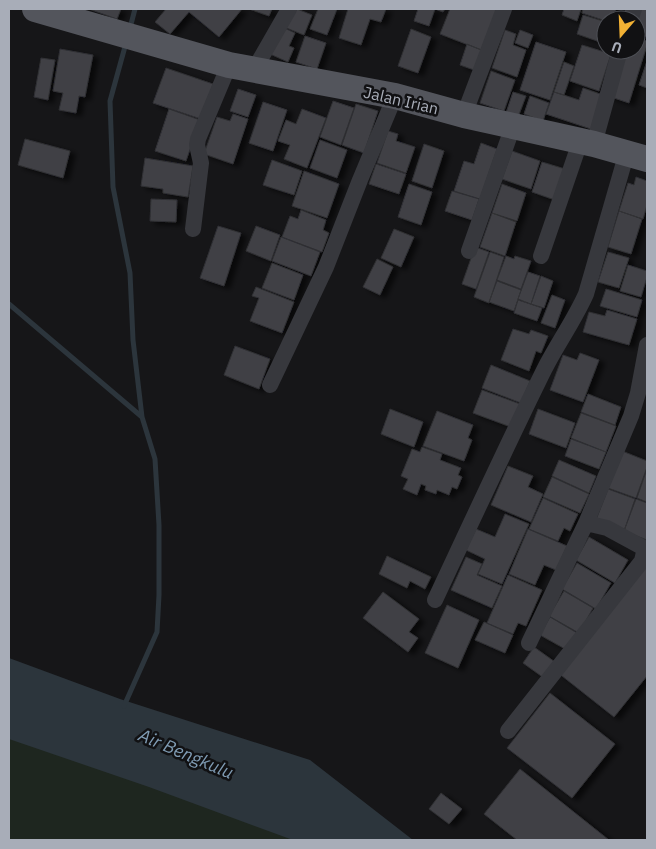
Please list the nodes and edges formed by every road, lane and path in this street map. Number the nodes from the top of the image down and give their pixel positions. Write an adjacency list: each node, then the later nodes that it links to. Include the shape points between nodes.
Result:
1 (35, 9): 5 (main road, Jalan Irian)
2 (289, 9): 5 (street)
3 (504, 9): 7 (street)
4 (616, 60): 9 (street)
5 (241, 68): 6 (main road, Jalan Irian); 11 (street, via 198,139 201,162)
6 (396, 96): 7 (main road, Jalan Irian); 15 (street, via 326,267)
7 (464, 115): 8 (main road, Jalan Irian)
8 (513, 126): 9 (main road, Jalan Irian); 12 (street)
9 (587, 143): 10 (main road, Jalan Irian); 13 (street)
10 (637, 156): 17 (street, via 586,294 494,471)
11 (193, 228)
12 (469, 251)
13 (541, 256)
14 (647, 345): 16 (street, via 632,416)
15 (270, 385)
16 (586, 523): 18 (street); 19 (street, via 607,528 642,547 642,561)
17 (435, 600)
18 (529, 643)
19 (508, 731)

